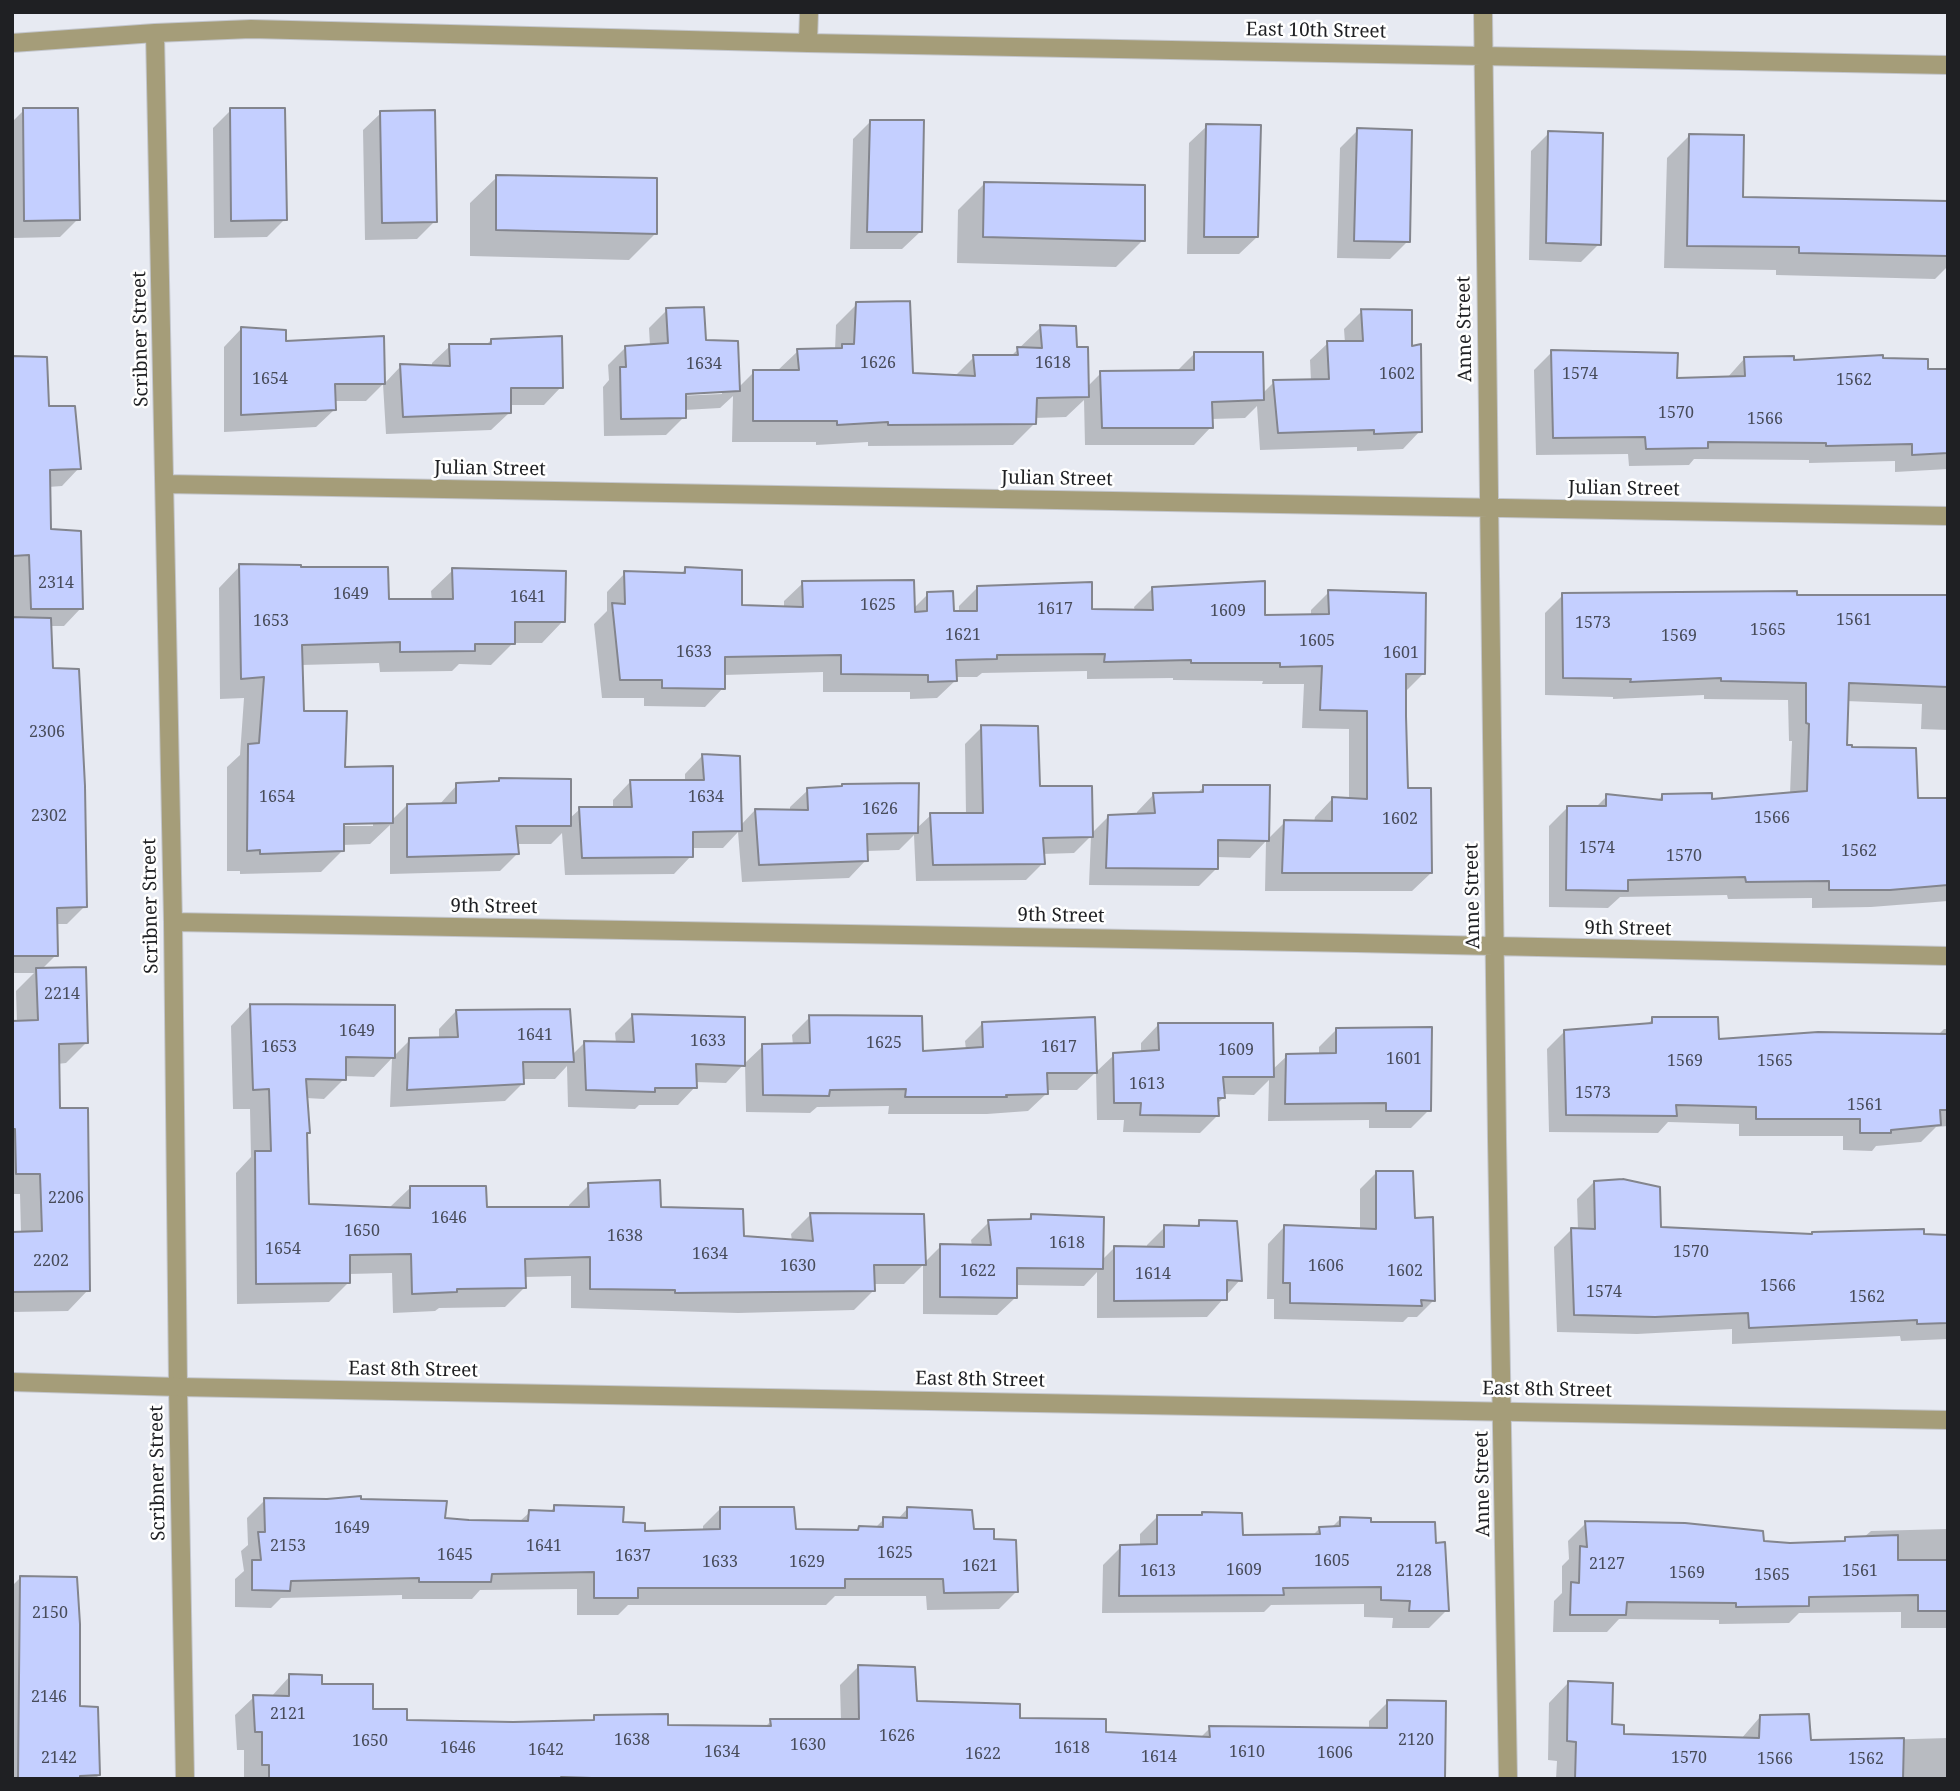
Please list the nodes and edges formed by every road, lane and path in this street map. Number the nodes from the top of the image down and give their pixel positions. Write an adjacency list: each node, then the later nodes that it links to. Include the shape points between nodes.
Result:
1 (809, 12): 5 (street)
2 (1483, 12): 6 (street, Anne Street)
3 (155, 33): 4 (street, East 10th Street); 5 (street, East 10th Street, via 251,29); 8 (street, Scribner Street)
4 (12, 43)
5 (808, 43): 6 (street, East 10th Street)
6 (1482, 55): 7 (street, East 10th Street); 9 (street, Anne Street)
7 (1948, 65)
8 (165, 484): 9 (street, Julian Street); 11 (street, Scribner Street)
9 (1488, 508): 10 (street, Julian Street); 12 (street, Anne Street)
10 (1948, 516)
11 (173, 922): 12 (street, 9th Street); 15 (street, Scribner Street)
12 (1495, 947): 13 (street, 9th Street); 16 (street, Anne Street)
13 (1948, 956)
14 (12, 1382): 15 (street, East 8th Street)
15 (177, 1387): 16 (street, East 8th Street); 18 (street, Scribner Street)
16 (1503, 1410): 17 (street, East 8th Street); 19 (street, Anne Street)
17 (1948, 1420)
18 (185, 1779)
19 (1508, 1779)

